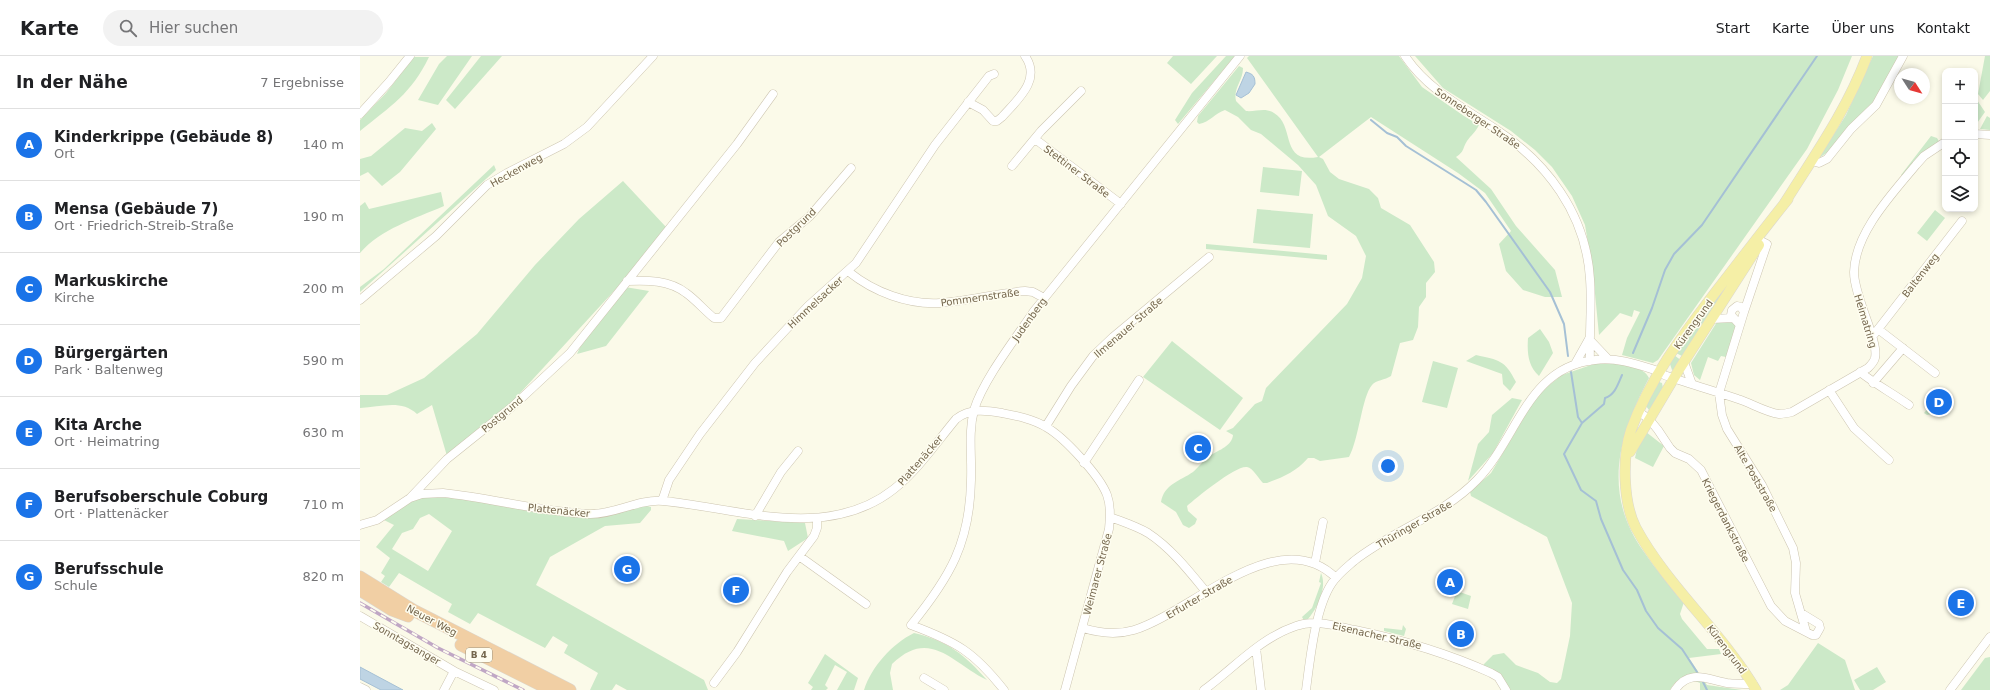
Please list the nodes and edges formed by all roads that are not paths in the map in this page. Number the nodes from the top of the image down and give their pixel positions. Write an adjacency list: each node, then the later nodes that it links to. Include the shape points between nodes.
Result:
1 (410, 56): 12 (street)
2 (653, 56): 27 (street, Heckenweg, via 587,127 564,144 487,185 436,236)
3 (1025, 56): 11 (street, via 1032,73 1030,82 1002,117 993,121 982,110)
4 (1240, 56): 20 (street, Judenberg)
5 (1405, 56): 34 (street, Sonneberger Straße, via 1416,71 1439,92 1528,153 1561,192 1580,229 1589,264)
6 (1867, 56): 17 (main road, Kürengrund, via 1849,98)
7 (1903, 56): 17 (street, via 1876,105 1851,129 1827,159 1819,163)
8 (994, 74): 11 (street, Himmelsacker, via 989,76)
9 (1081, 91): 15 (street, Stettiner Straße)
10 (774, 94): 25 (street, Postgrund)
11 (968, 102): 24 (street, Himmelsacker)
12 (360, 114)
13 (1978, 134): 14 (street)
14 (1990, 135)
15 (1034, 140): 18 (street, Stettiner Straße); 20 (street, Stettiner Straße)
16 (1942, 144): 33 (street, Heimatring, via 1924,156 1867,228 1858,245 1855,284)
17 (1812, 160): 22 (main road, Kürengrund)
18 (1012, 166)
19 (851, 168): 25 (street, Postgrund, via 810,216 779,242 721,318 714,318 686,293 668,284 649,280)
20 (1121, 204): 26 (street, Judenberg)
21 (1962, 221): 32 (street, Baltenweg)
22 (1759, 240): 28 (street, Alte Poststraße, via 1767,244); 30 (main road, Kürengrund); 40 (main road, Kürengrund, via 1684,335)
23 (1209, 257): 53 (street, Ilmenauer Straße, via 1098,352 1071,386)
24 (849, 272): 26 (street, Pommernstraße, via 885,293 916,302 942,303 1025,290); 59 (street, Himmelsacker, via 808,306 756,363 700,434 669,480)
25 (627, 280): 58 (street, Postgrund, via 576,346 513,406 447,459)
26 (1044, 298): 50 (street, Judenberg, via 1006,352)
27 (360, 300)
28 (1744, 312): 29 (street, via 1737,306 1732,310); 31 (street, Alte Poststraße)
29 (1732, 318): 30 (street); 31 (street)
30 (1712, 319): 38 (main road, Kürengrund)
31 (1740, 325): 48 (street, Alte Poststraße)
32 (1878, 329): 33 (street, Baltenweg); 35 (street)
33 (1872, 337): 41 (street, Heimatring, via 1875,359 1868,368)
34 (1589, 339): 36 (street); 37 (street, Sonneberger Straße); 39 (street, Sonneberger Straße)
35 (1903, 348): 42 (street); 45 (street)
36 (1608, 359): 37 (street, Thüringer Straße); 40 (street, Thüringer Straße)
37 (1592, 360): 39 (street, Thüringer Straße)
38 (1684, 362): 43 (main road, Kürengrund); 46 (street)
39 (1575, 364): 68 (street, Thüringer Straße, via 1553,376 1534,394 1494,460 1464,492 1439,510 1386,538)
40 (1659, 372): 43 (street, Heimatring, via 1668,373); 51 (main road, Kürengrund)
41 (1860, 372): 45 (street); 47 (street, Heimatring)
42 (1935, 373)
43 (1674, 378): 46 (street, Heimatring); 52 (main road, Kürengrund)
44 (1139, 380): 56 (street)
45 (1873, 383): 49 (street)
46 (1692, 384): 48 (street, Heimatring)
47 (1829, 390): 48 (street, Heimatring, via 1792,412 1779,414); 55 (street, via 1854,428)
48 (1719, 393): 73 (street, Alte Poststraße, via 1727,429 1762,486 1793,548 1796,563 1795,593)
49 (1908, 405)
50 (974, 410): 53 (street, Weimarer Straße, via 1019,417); 61 (street, Plattenäcker, via 956,419 913,472 887,494 861,508 835,516); 92 (street, Judenberg, via 970,446 971,502 960,548 942,585 911,625 948,639 964,649 985,666)
51 (1639, 412): 52 (street, Kriegerdankstraße); 57 (main road, Kürengrund, via 1631,431)
52 (1649, 419): 57 (main road, Kürengrund); 78 (street, Kriegerdankstraße, via 1670,448 1689,459 1701,470 1775,612 1791,625)
53 (1046, 426): 56 (street, Weimarer Straße, via 1067,443)
54 (798, 451): 60 (street, via 781,472)
55 (1889, 460)
56 (1084, 463): 62 (street, Weimarer Straße, via 1099,480 1107,495)
57 (1626, 464): 85 (main road, Kürengrund, via 1626,495 1635,526 1664,569 1724,643)
58 (410, 498): 59 (street, Plattenäcker, via 422,494 443,493 590,514 639,502); 64 (street, Postgrund, via 377,520)
59 (662, 501): 60 (street, Plattenäcker)
60 (755, 516): 61 (street, Plattenäcker)
61 (816, 518): 65 (street, via 816,532)
62 (1110, 518): 71 (street, via 1135,526 1158,541); 77 (street, Weimarer Straße)
63 (1323, 522): 66 (street)
64 (360, 526)
65 (799, 556): 72 (street); 83 (street)
66 (1315, 563): 68 (street, Erfurter Straße); 71 (street, Erfurter Straße, via 1291,559 1272,560 1244,571)
67 (360, 578): 90 (highway, Neuer Weg / B 4, via 413,610)
68 (1336, 578): 76 (street, Thüringer Straße, via 1327,592)
69 (360, 585): 75 (highway, Neuer Weg / B 4)
70 (360, 590): 75 (highway, via 392,610)
71 (1207, 592): 77 (street, Erfurter Straße, via 1158,620 1132,630 1104,633)
72 (866, 604)
73 (1801, 613): 78 (street, Alte Poststraße); 78 (street, via 1820,628 1816,635)
74 (360, 616): 81 (street, Sonntagsanger)
75 (408, 616): 89 (highway, Neuer Weg / B 4)
76 (1317, 622): 80 (street, via 1294,626); 96 (street, Thüringer Straße); 97 (street, Eisenacher Straße, via 1436,650 1491,673)
77 (1083, 628): 93 (street, Weimarer Straße)
78 (1806, 631)
79 (1990, 638): 99 (street)
80 (1256, 648): 94 (street); 95 (street)
81 (454, 671): 87 (street); 88 (street, Sonntagsanger)
82 (924, 678): 91 (street)
83 (714, 683)
84 (360, 687): 86 (street)
85 (1754, 687): 98 (street, via 1698,676 1684,681)
86 (366, 690)
87 (444, 690)
88 (494, 690)
89 (551, 690)
90 (570, 690)
91 (944, 690)
92 (1004, 690)
93 (1065, 690)
94 (1204, 690)
95 (1261, 690)
96 (1306, 690)
97 (1506, 690)
98 (1675, 690)
99 (1950, 690)

